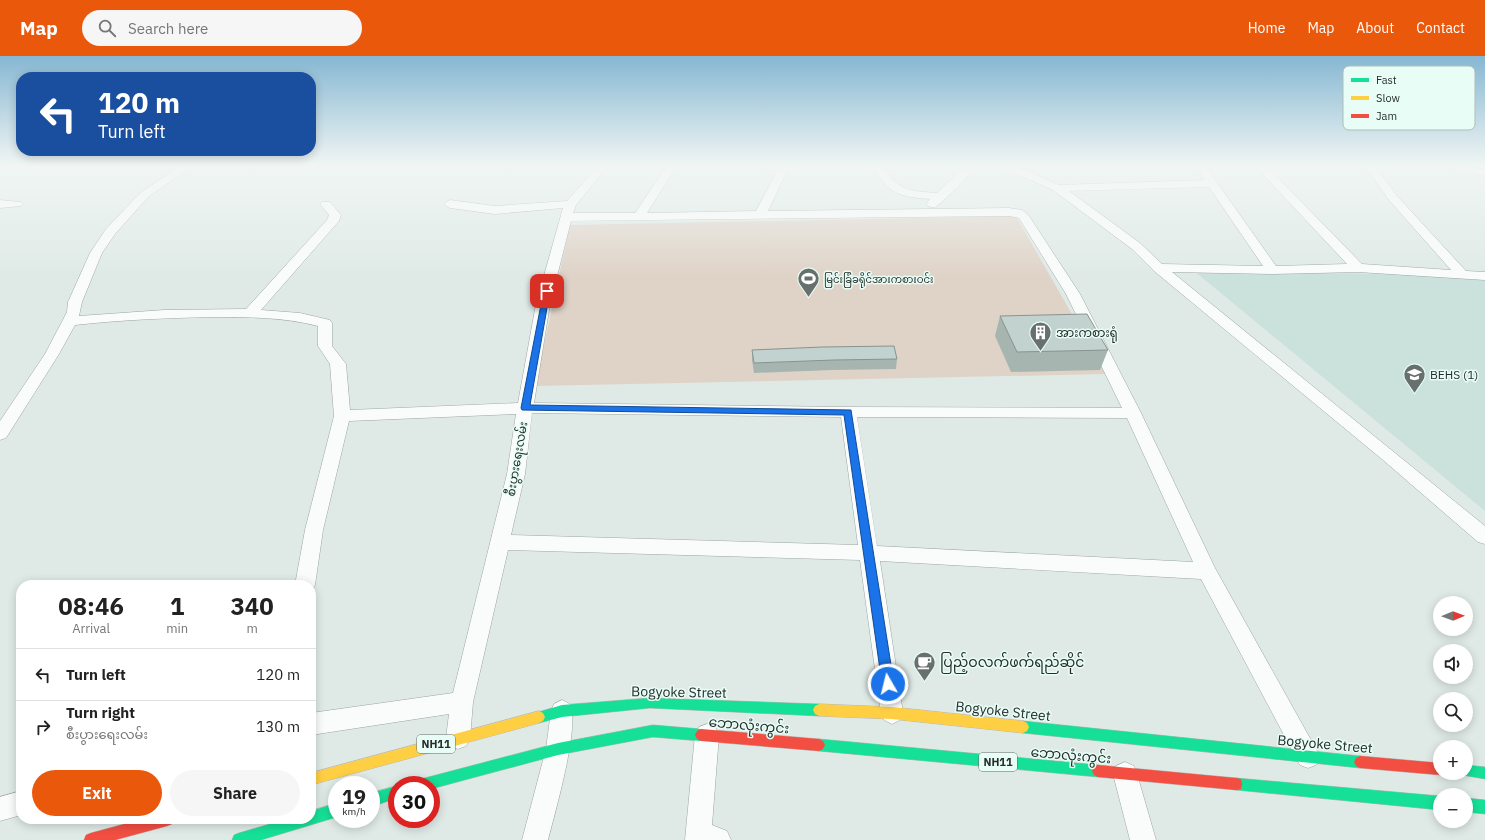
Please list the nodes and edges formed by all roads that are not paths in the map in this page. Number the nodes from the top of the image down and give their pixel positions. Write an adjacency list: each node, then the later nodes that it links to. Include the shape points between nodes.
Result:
1 (0, 204): 2 (street)
2 (17, 204)
3 (136, 204): 24 (street, via 110,232 96,253)
4 (326, 204): 23 (street, via 335,215 333,221)
5 (450, 204): 14 (street, via 495,210 519,207)
6 (574, 204): 14 (street, စီးပွားရေးလမ်း)
7 (647, 204): 16 (street)
8 (766, 204): 17 (street)
9 (933, 204): 15 (street)
10 (1078, 204): 18 (street, via 1136,246)
11 (1227, 204): 20 (street)
12 (1297, 204): 19 (street)
13 (1398, 204): 21 (street)
14 (568, 211): 16 (street); 25 (street, စီးပွားရေးလမ်း, via 543,304)
15 (922, 212): 17 (street); 27 (street, via 1009,212 1023,216 1072,294)
16 (639, 215): 17 (street)
17 (760, 215)
18 (1159, 268): 20 (street); 30 (street)
19 (1358, 268): 20 (street); 21 (street)
20 (1272, 270)
21 (1461, 273): 22 (street)
22 (1485, 276)
23 (250, 313): 24 (street, via 168,313); 28 (street, via 325,323 325,346 338,364)
24 (69, 321): 29 (street, via 52,354)
25 (525, 408): 26 (street); 28 (street); 31 (street, စီးပွားရေးလမ်း, via 516,474)
26 (848, 412): 27 (street); 32 (street)
27 (1133, 413): 33 (street)
28 (342, 416): 34 (street, via 314,530)
29 (0, 434)
30 (1485, 537)
31 (500, 542): 32 (street); 35 (street, စီးပွားရေးလမ်း)
32 (870, 553): 33 (street); 37 (street)
33 (1207, 570): 42 (street)
34 (306, 580)
35 (462, 702): 38 (street); 40 (street, စီးပွားရေးလမ်း)
36 (562, 712): 37 (highway, Bogyoke Street / NH11, via 650,702); 40 (highway, NH11); 41 (street)
37 (892, 714): 42 (highway, Bogyoke Street / NH11)
38 (316, 723)
39 (707, 735): 41 (highway, ဘောလုံးကွင်း / NH11, via 653,731); 46 (highway, ဘောလုံးကွင်း / NH11); 58 (street)
40 (458, 738): 47 (highway, NH11)
41 (558, 749): 48 (highway, NH11); 61 (street)
42 (1308, 756): 43 (highway, Bogyoke Street / NH11)
43 (1433, 768)
44 (1473, 772): 45 (highway)
45 (1485, 773)
46 (1125, 774): 49 (highway, ဘောလုံးကွင်း / NH11); 62 (street)
47 (316, 778)
48 (440, 780)
49 (1433, 802)
50 (16, 805): 53 (street)
51 (1473, 806): 52 (highway)
52 (1485, 807)
53 (0, 809)
54 (328, 813): 55 (highway)
55 (316, 817)
56 (149, 824): 59 (highway)
57 (293, 824): 60 (highway)
58 (705, 838)
59 (91, 840)
60 (239, 840)
61 (535, 840)
62 (1143, 840)

